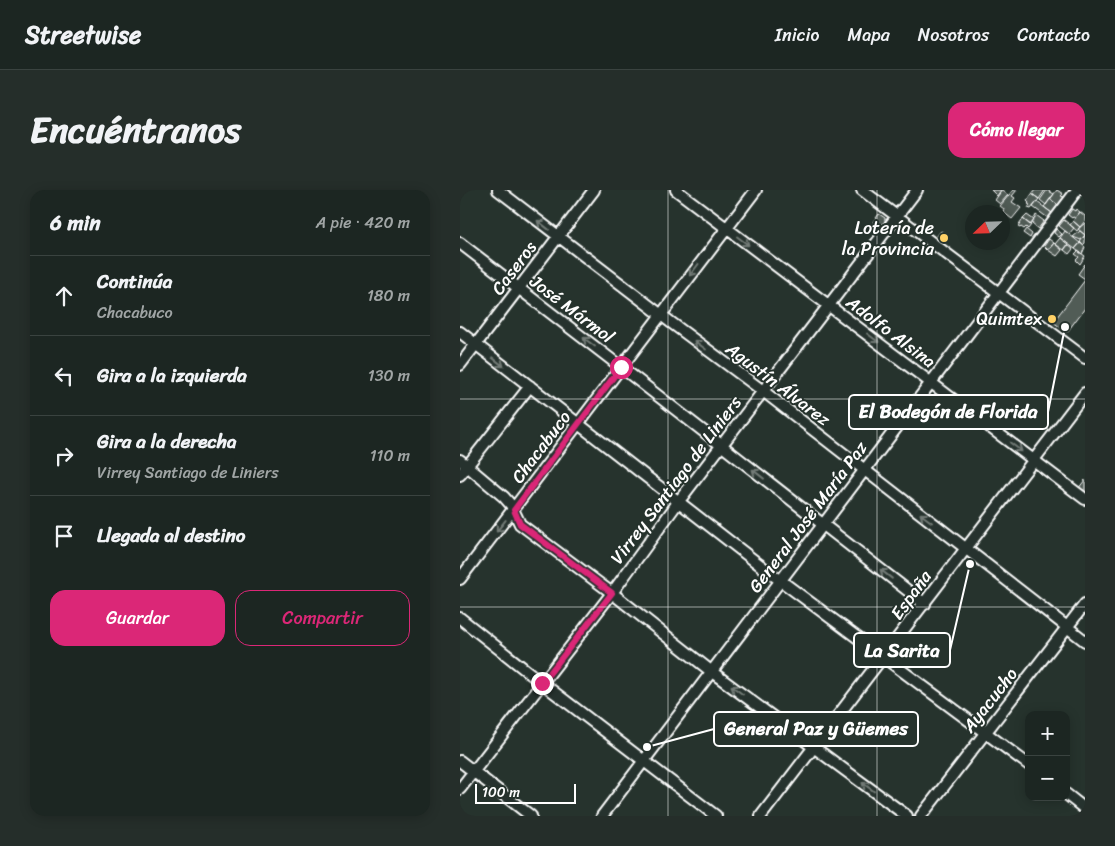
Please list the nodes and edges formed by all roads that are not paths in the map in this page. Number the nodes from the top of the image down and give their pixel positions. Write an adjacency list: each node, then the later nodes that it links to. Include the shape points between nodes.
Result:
1 (498, 190): 11 (street, Agustín Álvarez, one-way to 1)
2 (594, 190): 11 (street, Caseros)
3 (676, 190): 10 (street, Adolfo Alsina)
4 (756, 190): 10 (street, Chacabuco)
5 (862, 190): 9 (street)
6 (917, 190): 9 (street, Virrey Santiago de Liniers)
7 (1075, 190): 8 (street); 14 (street, General José María Paz)
8 (1085, 199)
9 (897, 216): 14 (street); 15 (street, Virrey Santiago de Liniers)
10 (726, 228): 15 (street, Adolfo Alsina, one-way to 15); 16 (street, Chacabuco, one-way to 16)
11 (558, 237): 13 (street, Caseros); 16 (street, Agustín Álvarez)
12 (460, 243): 13 (street, José Mármol)
13 (518, 289): 18 (street, Caseros); 21 (street, José Mármol, one-way to 13)
14 (998, 293): 19 (street); 22 (street, General José María Paz)
15 (829, 306): 22 (street, Adolfo Alsina, one-way to 22); 24 (street, Virrey Santiago de Liniers)
16 (661, 315): 21 (street, Chacabuco); 24 (street, Agustín Álvarez, one-way to 16)
17 (460, 332): 18 (street)
18 (476, 344): 20 (street, Caseros); 23 (street, one-way to 23)
19 (1085, 358)
20 (460, 365)
21 (621, 367): 26 (street, Chacabuco); 27 (street, José Mármol)
22 (930, 382): 28 (street, Adolfo Alsina, one-way to 28); 30 (street, General José María Paz)
23 (530, 386): 26 (street); 29 (street)
24 (762, 391): 27 (street, Virrey Santiago de Liniers); 30 (street, Agustín Álvarez)
25 (1085, 393): 28 (street, España)
26 (578, 423): 33 (street); 34 (street, Chacabuco)
27 (722, 446): 33 (street, Virrey Santiago de Liniers); 35 (street, José Mármol, one-way to 27)
28 (1033, 460): 32 (street, Adolfo Alsina); 36 (street, España)
29 (464, 463): 31 (street); 34 (street, via 504,497)
30 (863, 470): 35 (street, General José María Paz); 36 (street, Agustín Álvarez, one-way to 30)
31 (460, 475)
32 (1085, 499)
33 (679, 501): 38 (street); 39 (street, Virrey Santiago de Liniers)
34 (514, 510): 37 (street, Chacabuco, one-way to 37); 39 (street, via 520,524)
35 (822, 524): 38 (street, General José María Paz); 40 (street, José Mármol, one-way to 35)
36 (965, 548): 40 (street, España); 43 (street, Agustín Álvarez)
37 (460, 579)
38 (780, 581): 45 (street); 46 (street, General José María Paz)
39 (612, 593): 46 (street); 47 (street, Virrey Santiago de Liniers)
40 (925, 604): 45 (street, España)
41 (1085, 604): 43 (street, Ayacucho)
42 (460, 618): 47 (street)
43 (1068, 627): 44 (street, Agustín Álvarez); 48 (street, Ayacucho)
44 (1085, 640)
45 (884, 658): 48 (street); 49 (street, España)
46 (712, 672): 49 (street, one-way to 46); 51 (street, General José María Paz)
47 (542, 683): 51 (street); 53 (street, Virrey Santiago de Liniers)
48 (986, 732): 52 (street); 62 (street, Ayacucho)
49 (814, 748): 60 (street, España); 61 (street, one-way to 49)
50 (460, 761): 53 (street)
51 (643, 762): 58 (street, General José María Paz); 59 (street)
52 (1025, 762)
53 (473, 772): 54 (street, Virrey Santiago de Liniers); 57 (street)
54 (460, 789)
55 (1070, 797): 56 (street)
56 (1085, 809)
57 (531, 816)
58 (602, 816)
59 (716, 816)
60 (761, 816)
61 (907, 816)
62 (921, 816)

